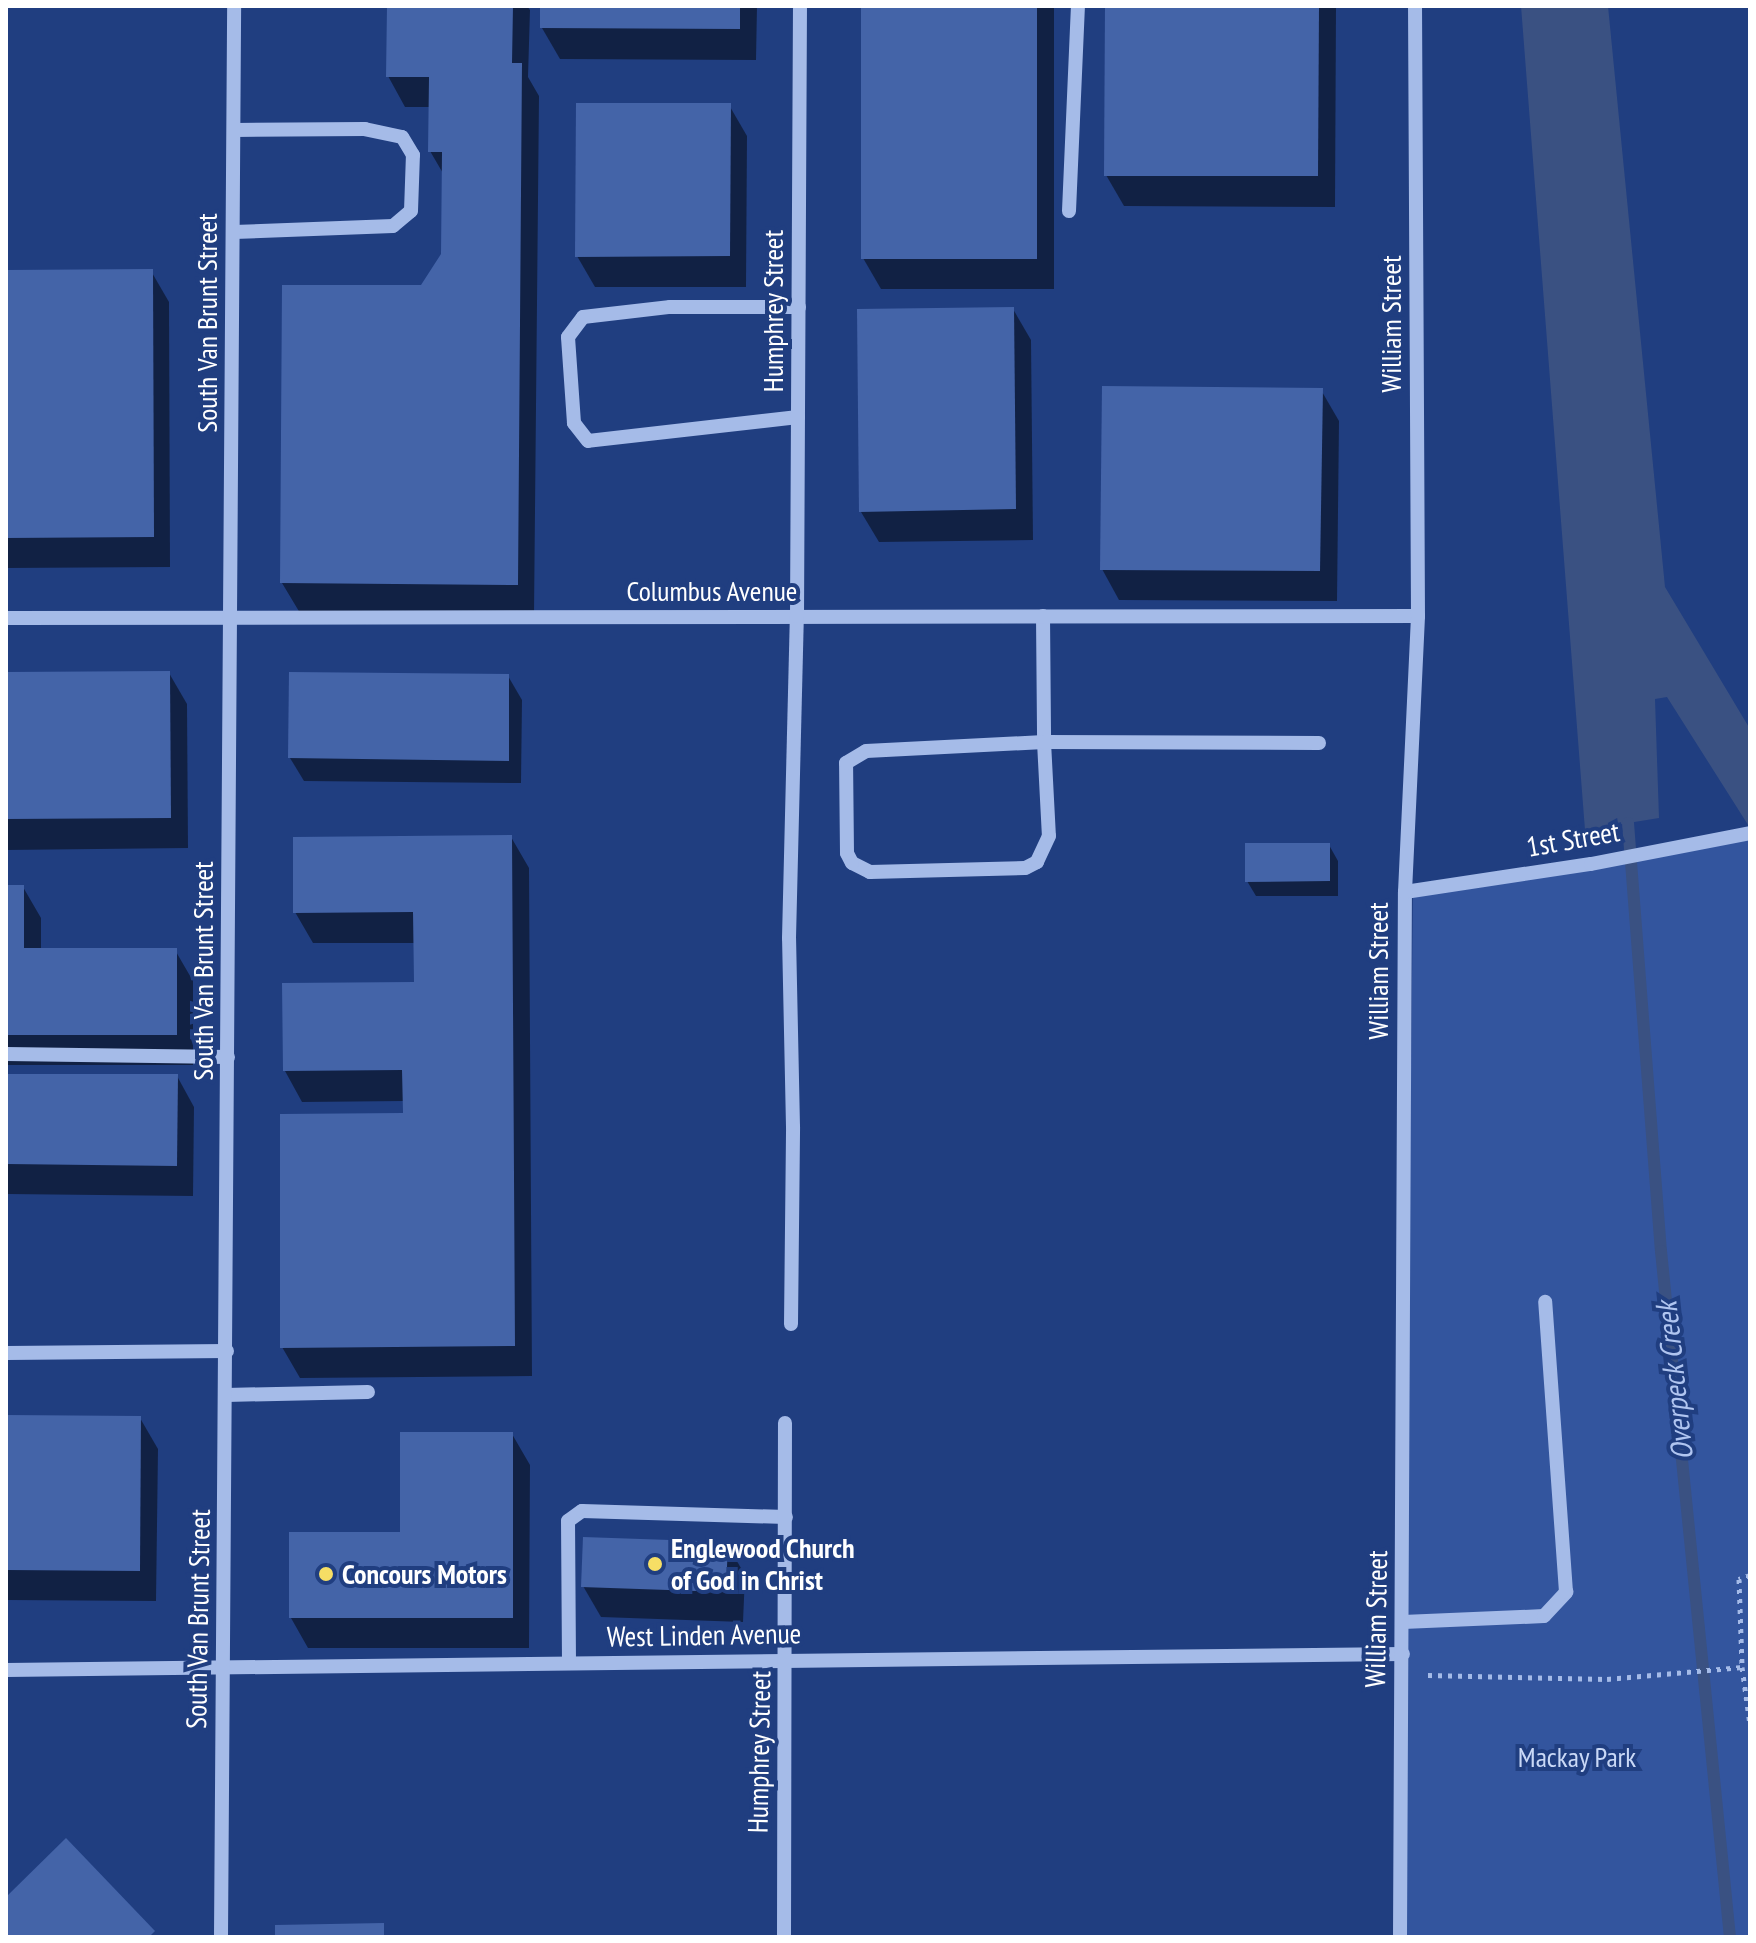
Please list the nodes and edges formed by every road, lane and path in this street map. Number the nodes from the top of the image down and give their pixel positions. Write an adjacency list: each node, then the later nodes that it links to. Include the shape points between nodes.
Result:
1 (234, 6): 5 (street, South Van Brunt Street)
2 (800, 6): 8 (street, Humphrey Street)
3 (1078, 6): 6 (street)
4 (1415, 6): 12 (street, William Street)
5 (234, 130): 7 (street, South Van Brunt Street); 7 (street, via 365,129 402,137 413,155 411,211 393,226)
6 (1069, 211)
7 (234, 232): 14 (street, South Van Brunt Street)
8 (799, 307): 9 (street, Humphrey Street); 9 (street, via 670,307 583,317 568,337 574,423 588,441)
9 (798, 417): 10 (street, Humphrey Street)
10 (797, 616): 11 (street, Columbus Avenue); 14 (street, Columbus Avenue); 22 (street, Humphrey Street, via 789,938)
11 (1043, 616): 12 (street, Columbus Avenue); 15 (street)
12 (1418, 616): 18 (street, William Street)
13 (6, 618): 14 (street, Columbus Avenue)
14 (232, 619): 20 (street, South Van Brunt Street)
15 (1044, 742): 15 (street, via 1049,836 1037,862 1025,868 870,872 852,863 847,853 844,774 852,756 889,749); 16 (street)
16 (1319, 743)
17 (1750, 833): 18 (street, 1st Street)
18 (1405, 892): 30 (street, William Street)
19 (6, 1054): 20 (street)
20 (228, 1057): 23 (street, South Van Brunt Street)
21 (1545, 1302): 30 (street, via 1566,1592 1544,1616)
22 (791, 1324)
23 (227, 1351): 24 (street); 26 (street, South Van Brunt Street)
24 (6, 1353)
25 (368, 1392): 26 (street)
26 (226, 1395): 34 (street, South Van Brunt Street)
27 (785, 1423): 28 (street, Humphrey Street)
28 (786, 1517): 32 (street, Humphrey Street); 33 (street, via 582,1511 568,1521)
29 (1750, 1575): 35 (path, via 1739,1579)
30 (1403, 1622): 31 (street, William Street)
31 (1403, 1654): 32 (street, West Linden Avenue); 37 (street, William Street)
32 (786, 1660): 33 (street, West Linden Avenue); 40 (street, Humphrey Street)
33 (569, 1663): 34 (street, West Linden Avenue)
34 (224, 1667): 36 (street, West Linden Avenue); 39 (street, South Van Brunt Street)
35 (1742, 1667): 37 (path, via 1607,1679 1443,1673); 38 (path)
36 (6, 1670)
37 (1401, 1680): 41 (street, William Street)
38 (1750, 1725)
39 (221, 1937)
40 (784, 1937)
41 (1400, 1937)

